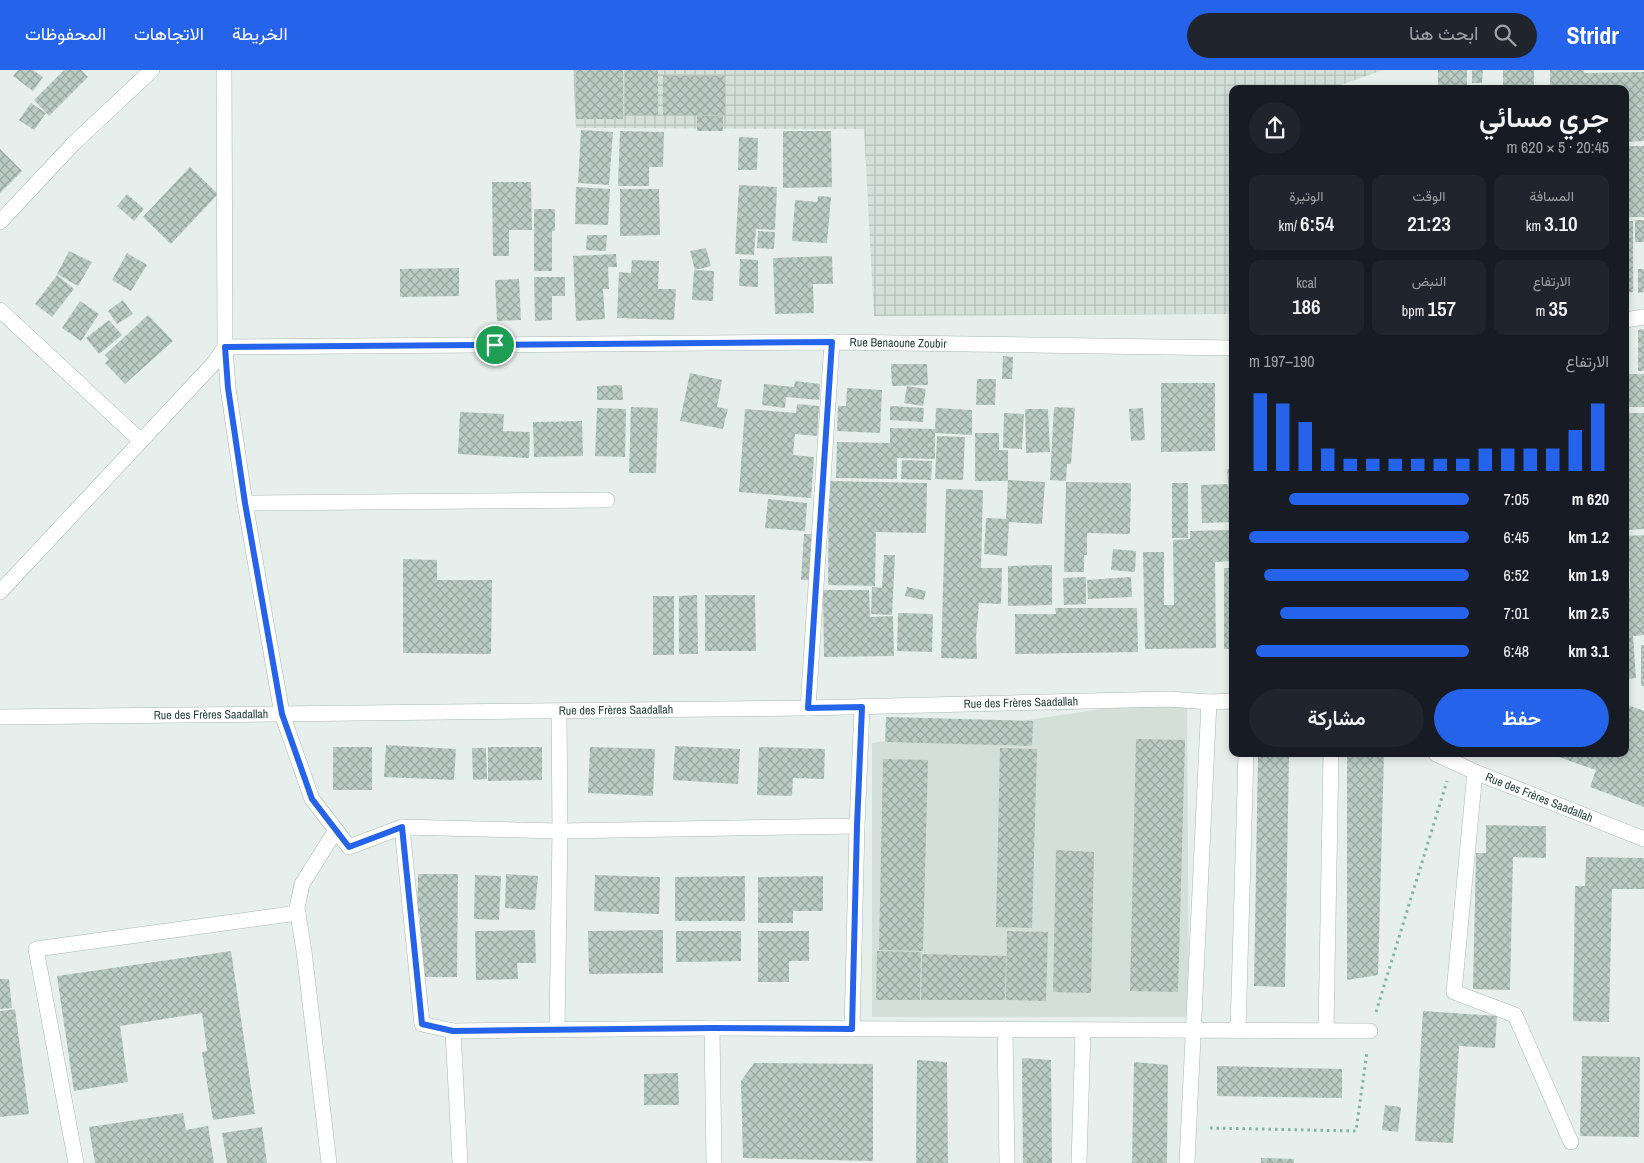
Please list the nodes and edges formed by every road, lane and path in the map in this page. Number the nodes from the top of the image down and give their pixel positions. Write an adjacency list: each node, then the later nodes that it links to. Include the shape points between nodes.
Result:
1 (152, 70): 3 (street)
2 (224, 70): 8 (street)
3 (1, 218)
4 (0, 310): 10 (street)
5 (1644, 317): 6 (street)
6 (1629, 319)
7 (832, 342): 8 (street, Rue Benaoune Zoubir); 9 (street, Rue Benaoune Zoubir); 17 (street)
8 (225, 347): 10 (street); 12 (street)
9 (1229, 348)
10 (141, 441): 13 (street)
11 (607, 500): 12 (street)
12 (245, 503): 19 (street)
13 (0, 592)
14 (1229, 701): 15 (street, Rue des Frères Saadallah)
15 (1209, 702): 16 (street, Rue des Frères Saadallah, via 1169,699); 37 (street)
16 (862, 707): 17 (street, Rue des Frères Saadallah); 26 (street)
17 (808, 708): 18 (street, Rue des Frères Saadallah)
18 (559, 712): 19 (street, Rue des Frères Saadallah); 29 (street)
19 (282, 714): 20 (street, Rue des Frères Saadallah); 28 (street, via 312,799)
20 (0, 717)
21 (1246, 757): 38 (street)
22 (1331, 757): 39 (street)
23 (1442, 757): 24 (street, Rue des Frères Saadallah)
24 (1453, 762): 25 (street, Rue des Frères Saadallah); 41 (path)
25 (1475, 772): 30 (street, Rue des Frères Saadallah); 43 (street, via 1454,992 1515,1014)
26 (857, 826): 29 (street); 33 (street)
27 (402, 827): 28 (street, via 349,847); 29 (street); 40 (street, via 422,1024)
28 (336, 830): 31 (street, via 302,884)
29 (560, 831): 35 (street)
30 (1644, 839)
31 (298, 913): 44 (street, via 36,950); 45 (street)
32 (712, 1028): 33 (street); 35 (street); 47 (street)
33 (852, 1029): 34 (street)
34 (1005, 1029): 36 (street); 48 (street)
35 (557, 1030): 40 (street)
36 (1083, 1030): 37 (street); 49 (street)
37 (1193, 1030): 38 (street); 42 (street)
38 (1238, 1030): 39 (street)
39 (1326, 1030): 41 (street)
40 (453, 1031): 46 (street)
41 (1370, 1031): 42 (path, via 1356,1131)
42 (1188, 1127): 50 (street)
43 (1571, 1142)
44 (76, 1163)
45 (329, 1163)
46 (460, 1163)
47 (714, 1163)
48 (1007, 1163)
49 (1080, 1163)
50 (1187, 1163)

